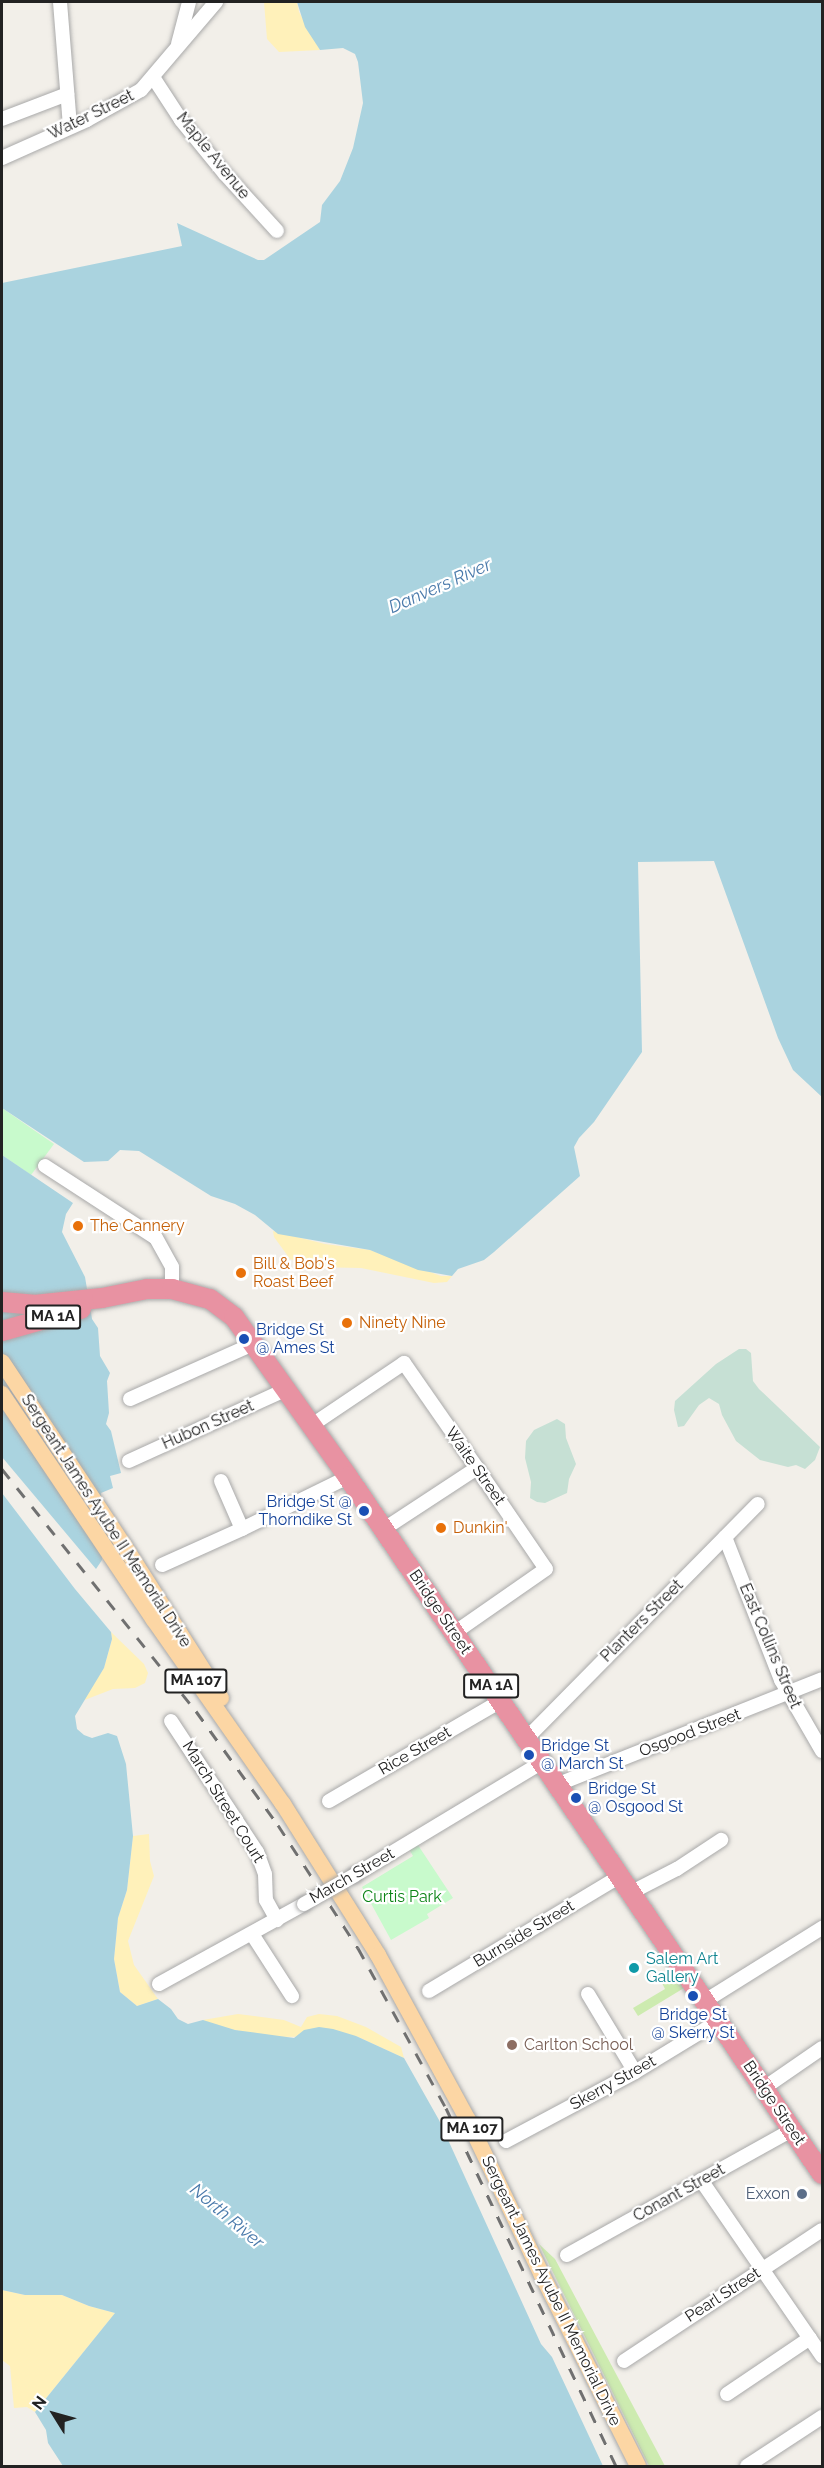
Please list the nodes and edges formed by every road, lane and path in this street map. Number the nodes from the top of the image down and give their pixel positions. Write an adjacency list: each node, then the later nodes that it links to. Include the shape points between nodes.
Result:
1 (60, 2): 6 (street)
2 (189, 2): 4 (street)
3 (216, 2): 4 (street, Water Street)
4 (177, 49): 5 (street, Water Street)
5 (153, 77): 8 (street, Water Street, via 130,98); 10 (street, Maple Avenue, via 181,120)
6 (67, 94): 7 (street); 8 (street)
7 (2, 119)
8 (70, 127): 9 (street, Water Street)
9 (2, 158)
10 (277, 231)
11 (45, 1166): 12 (street, via 156,1238 172,1267)
12 (172, 1289): 13 (highway, Bridge Street / MA 1A, via 147,1289); 17 (highway, Bridge Street / MA 1A, via 216,1303 234,1317)
13 (102, 1298): 14 (highway, Bridge Street / MA 1A); 16 (highway, Bridge Street / MA 1A, via 73,1311)
14 (11, 1304): 15 (main road, Bridge Street)
15 (2, 1313)
16 (2, 1331)
17 (255, 1344): 19 (highway, Bridge Street / MA 1A); 21 (street)
18 (2, 1362): 42 (main road, Sergeant James Ayube II Memorial Drive / MA 107, via 125,1547)
19 (287, 1389): 22 (highway, Bridge Street / MA 1A); 23 (street, Hubon Street)
20 (2, 1394): 42 (main road, Sergeant James Ayube II Memorial Drive / MA 107)
21 (130, 1399)
22 (312, 1425): 24 (street, Waite Street, via 404,1363); 25 (highway, Bridge Street / MA 1A)
23 (129, 1461)
24 (477, 1468): 29 (street); 32 (street, Waite Street, via 546,1569)
25 (348, 1477): 28 (street); 29 (highway, Bridge Street / MA 1A)
26 (221, 1481): 28 (street)
27 (758, 1504): 30 (street, Planters Street)
28 (242, 1529): 31 (street)
29 (384, 1529): 32 (highway, Bridge Street / MA 1A)
30 (725, 1537): 34 (street, East Collins Street); 37 (street, Planters Street)
31 (162, 1565)
32 (454, 1633): 35 (highway, Bridge Street / MA 1A)
33 (822, 1679): 34 (street, Osgood Street)
34 (788, 1694): 38 (street, East Collins Street); 40 (street, Osgood Street)
35 (501, 1701): 37 (highway, Bridge Street / MA 1A); 41 (street, Rice Street)
36 (171, 1721): 45 (street, March Street Court, via 257,1852 265,1874 266,1900)
37 (526, 1739): 39 (highway, Bridge Street / MA 1A)
38 (822, 1751)
39 (542, 1762): 40 (highway, Bridge Street / MA 1A); 45 (street, March Street, bridge)
40 (556, 1785): 44 (highway, Bridge Street / MA 1A)
41 (329, 1801)
42 (283, 1804): 69 (main road, Sergeant James Ayube II Memorial Drive / MA 107, via 419,2027)
43 (721, 1840): 44 (street, Burnside Street, via 677,1869)
44 (625, 1885): 49 (street, Burnside Street); 52 (highway, Bridge Street / MA 1A)
45 (277, 1920): 47 (street, March Street)
46 (822, 1928): 52 (street)
47 (252, 1934): 48 (street, March Street); 51 (street)
48 (159, 1984)
49 (429, 1991)
50 (588, 1994): 55 (street)
51 (292, 1996)
52 (705, 2001): 53 (highway, Bridge Street / MA 1A)
53 (718, 2021): 55 (street, Skerry Street); 56 (highway, Bridge Street / MA 1A)
54 (822, 2048): 56 (street)
55 (635, 2072): 58 (street, Skerry Street)
56 (764, 2088): 57 (highway, Bridge Street / MA 1A)
57 (792, 2130): 59 (highway, Bridge Street / MA 1A); 60 (street, Conant Street)
58 (506, 2141)
59 (822, 2174)
60 (701, 2181): 62 (street, Conant Street); 63 (street)
61 (822, 2230): 63 (street, Pearl Street)
62 (567, 2255)
63 (762, 2269): 64 (street); 66 (street, Pearl Street)
64 (810, 2338): 65 (street); 67 (street)
65 (822, 2356)
66 (624, 2361)
67 (727, 2394)
68 (822, 2417): 70 (street)
69 (638, 2466)
70 (747, 2466)

